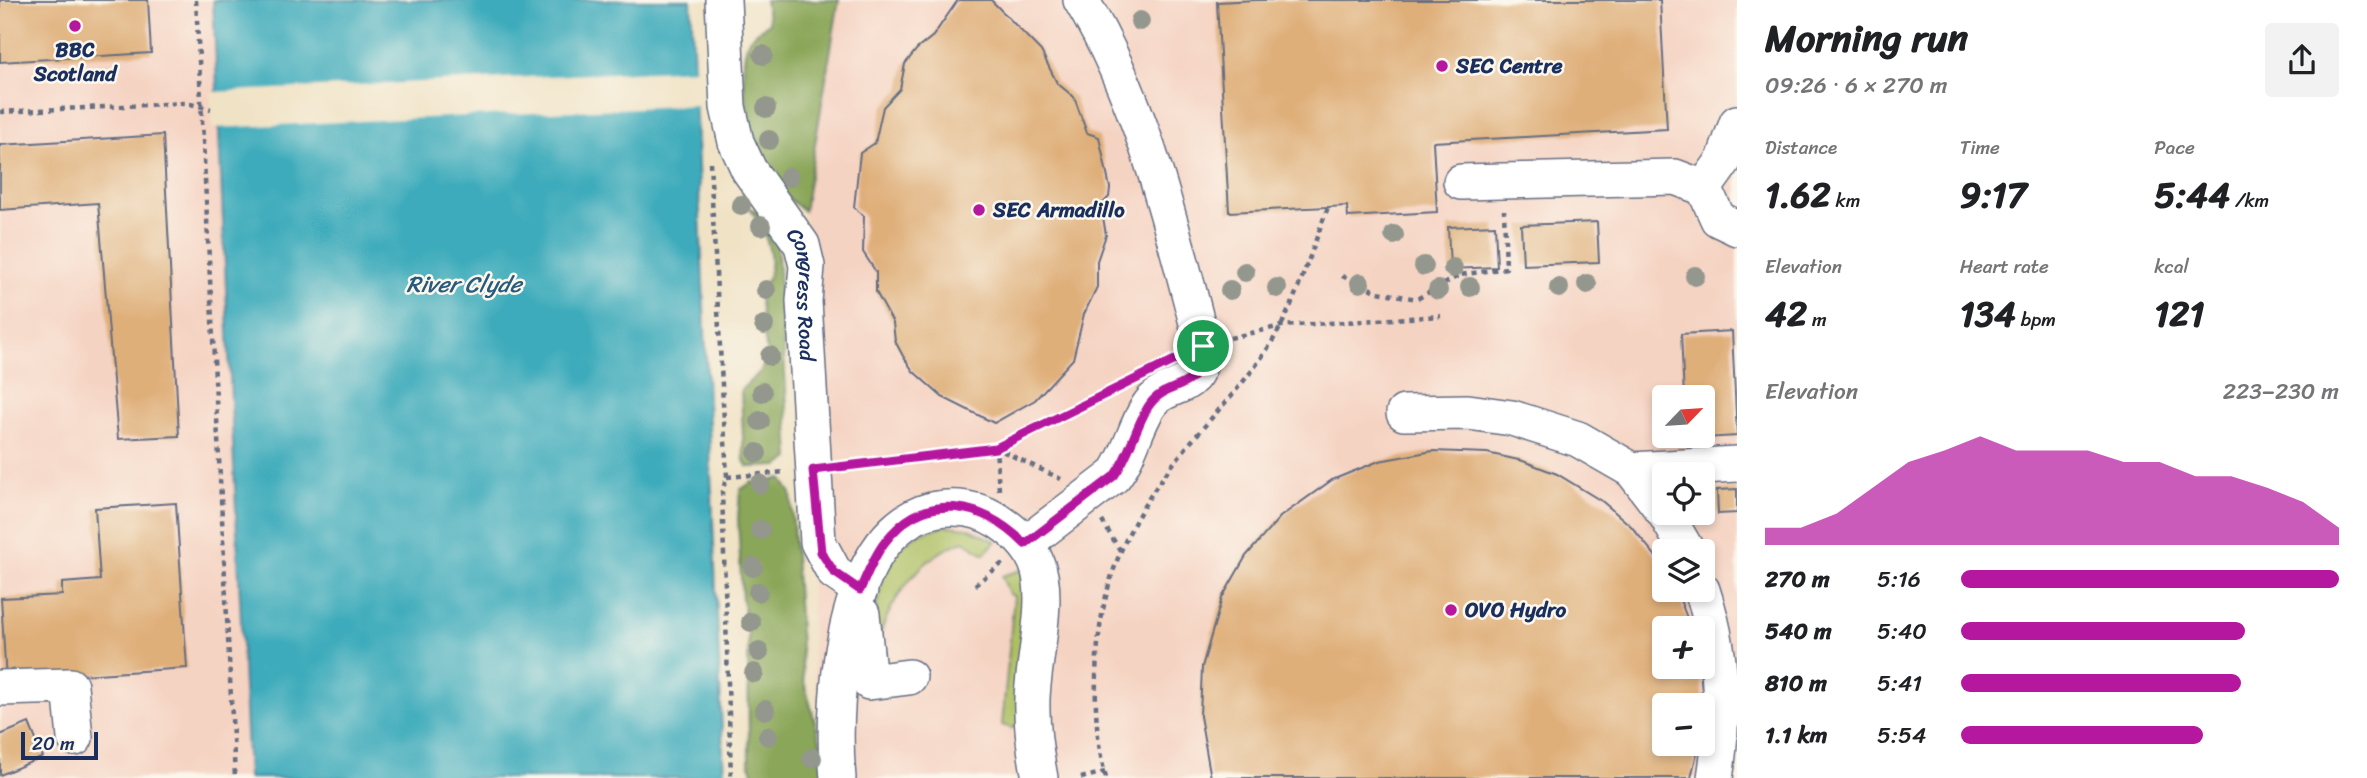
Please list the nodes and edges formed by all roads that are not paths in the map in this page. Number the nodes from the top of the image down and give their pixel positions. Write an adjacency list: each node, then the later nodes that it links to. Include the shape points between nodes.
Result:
1 (723, 0): 12 (street, Congress Road, via 728,107 736,142 749,170 802,245 807,266 804,301 821,552 834,572)
2 (1080, 0): 11 (street, via 1149,153 1203,346 1195,375 1149,405 1125,462 1114,476)
3 (1737, 123): 5 (street, via 1724,160)
4 (1461, 182): 5 (street, via 1675,177)
5 (1704, 188): 6 (street, via 1718,219)
6 (1737, 228)
7 (1404, 413): 9 (street, via 1468,411 1512,418 1578,439)
8 (1737, 464): 9 (street)
9 (1632, 470): 10 (street)
10 (1652, 495)
11 (1025, 544): 12 (street, via 1000,522 975,510 924,511 909,518 883,543); 18 (street, via 1041,576 1032,700)
12 (860, 590): 14 (street, via 869,682); 17 (street, via 836,699)
13 (1705, 602): 19 (street, via 1719,658 1721,692 1721,742)
14 (909, 677)
15 (0, 688): 16 (street, via 70,686)
16 (75, 738)
17 (838, 778)
18 (1040, 778)
19 (1714, 778)

